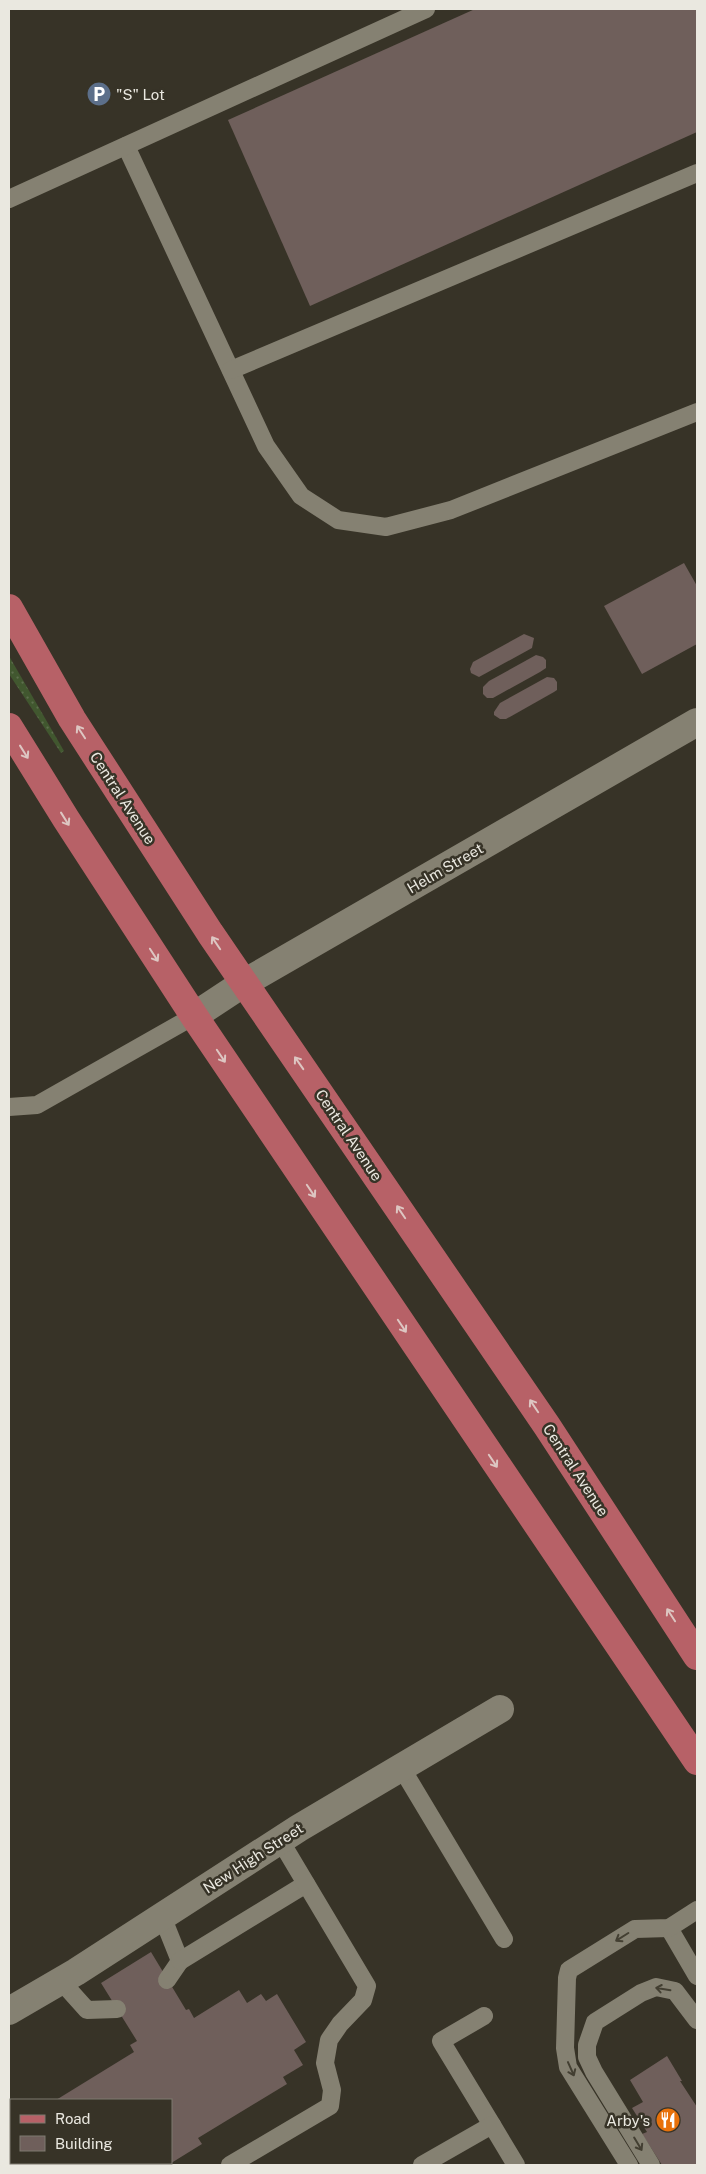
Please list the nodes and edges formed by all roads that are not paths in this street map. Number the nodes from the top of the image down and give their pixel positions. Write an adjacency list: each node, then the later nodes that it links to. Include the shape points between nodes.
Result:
1 (426, 9): 2 (lane)
2 (126, 146): 4 (lane); 5 (lane)
3 (697, 173): 5 (lane)
4 (9, 199)
5 (231, 370): 6 (lane, via 266,446 301,496 338,520 386,527 451,510)
6 (697, 412)
7 (9, 608): 10 (main road, Central Avenue, one-way to 7, via 72,718)
8 (697, 722): 10 (street, Helm Street)
9 (9, 727): 11 (main road, one-way to 11)
10 (244, 983): 11 (street, Helm Street); 13 (main road, Central Avenue, one-way to 10, via 548,1426)
11 (194, 1016): 12 (lane, via 37,1105); 15 (main road, one-way to 15)
12 (9, 1107)
13 (697, 1656)
14 (500, 1709): 16 (street, New High Street)
15 (697, 1760)
16 (401, 1767): 17 (street, New High Street); 22 (lane)
17 (280, 1840): 18 (lane); 20 (street, New High Street)
18 (306, 1884): 23 (lane); 32 (lane, via 367,1986 362,2000 329,2040 325,2063 332,2090 330,2106)
19 (697, 1910): 21 (lane)
20 (162, 1916): 23 (lane); 26 (street, New High Street)
21 (669, 1928): 24 (lane); 35 (lane, one-way to 35, via 635,1929 570,1970 567,1978 565,2048 568,2067)
22 (504, 1939)
23 (180, 1961): 25 (lane)
24 (697, 1976)
25 (167, 1980)
26 (61, 1981): 27 (lane, via 87,2010); 28 (street, New High Street)
27 (117, 2009)
28 (9, 2012)
29 (484, 2016): 31 (lane, via 441,2041)
30 (697, 2020): 36 (lane, one-way to 36, via 675,1991 656,1987 595,2022 588,2040 588,2057 594,2072)
31 (492, 2125): 33 (lane); 34 (lane)
32 (230, 2165)
33 (422, 2165)
34 (516, 2165)
35 (629, 2165)
36 (651, 2165)

